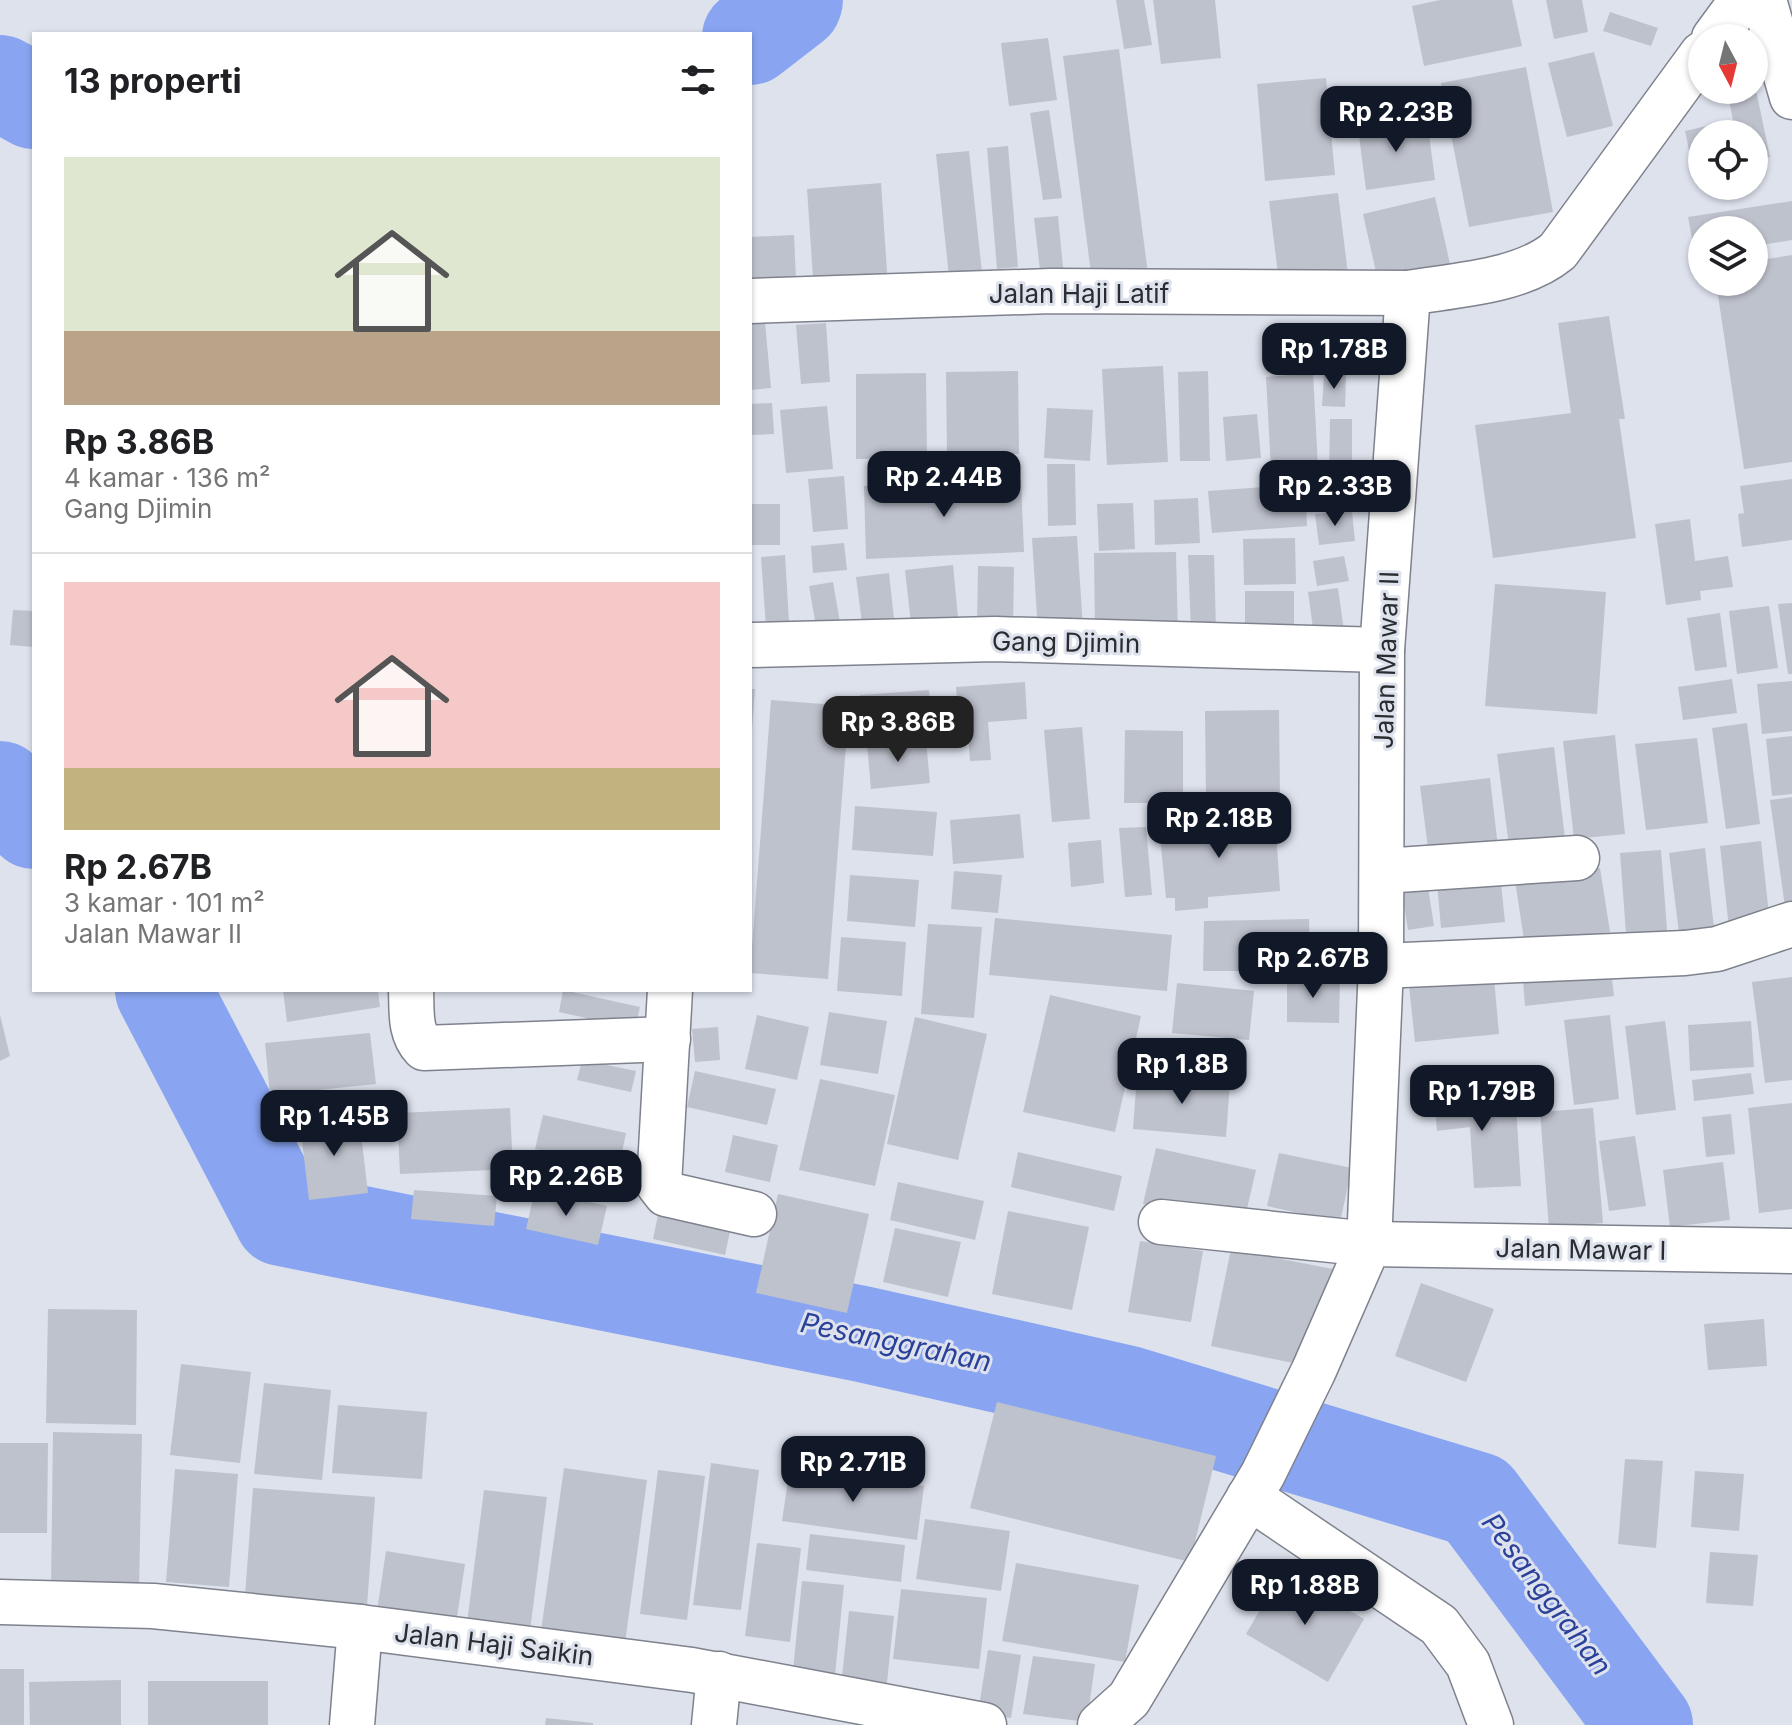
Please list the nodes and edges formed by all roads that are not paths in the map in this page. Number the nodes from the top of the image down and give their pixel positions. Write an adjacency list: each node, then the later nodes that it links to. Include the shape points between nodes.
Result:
1 (1742, 0): 3 (street)
2 (1764, 0): 5 (street)
3 (1724, 24)
4 (1688, 73): 6 (street, via 1548,259 1525,271)
5 (1792, 97)
6 (1408, 293): 7 (street, Jalan Haji Latif, via 1051,291); 9 (street, Jalan Mawar II)
7 (752, 301)
8 (752, 645): 9 (street, Gang Djimin, via 995,639)
9 (1382, 650): 11 (street, Jalan Mawar II)
10 (1577, 858): 11 (street)
11 (1383, 871): 13 (street, Jalan Mawar II)
12 (1792, 924): 13 (street, via 1717,949 1685,953)
13 (1381, 966): 19 (street, Jalan Mawar II)
14 (670, 992): 16 (street)
15 (412, 1009): 16 (street, via 415,1039 424,1048)
16 (668, 1039): 17 (street, via 659,1185 666,1194)
17 (754, 1214)
18 (1161, 1222): 19 (street, Jalan Mawar I)
19 (1369, 1244): 20 (street, Jalan Mawar I); 21 (street, Jalan Mawar II)
20 (1792, 1251)
21 (1256, 1486): 29 (street, via 1129,1699); 30 (street, via 1439,1625 1468,1664)
22 (0, 1602): 23 (street, Jalan Haji Saikin, via 153,1606)
23 (360, 1627): 24 (street, Jalan Haji Saikin); 26 (street)
24 (719, 1674): 25 (street, Jalan Haji Saikin); 27 (street)
25 (910, 1717): 28 (street, Jalan Haji Saikin)
26 (352, 1725)
27 (714, 1725)
28 (984, 1725)
29 (1100, 1725)
30 (1491, 1725)

